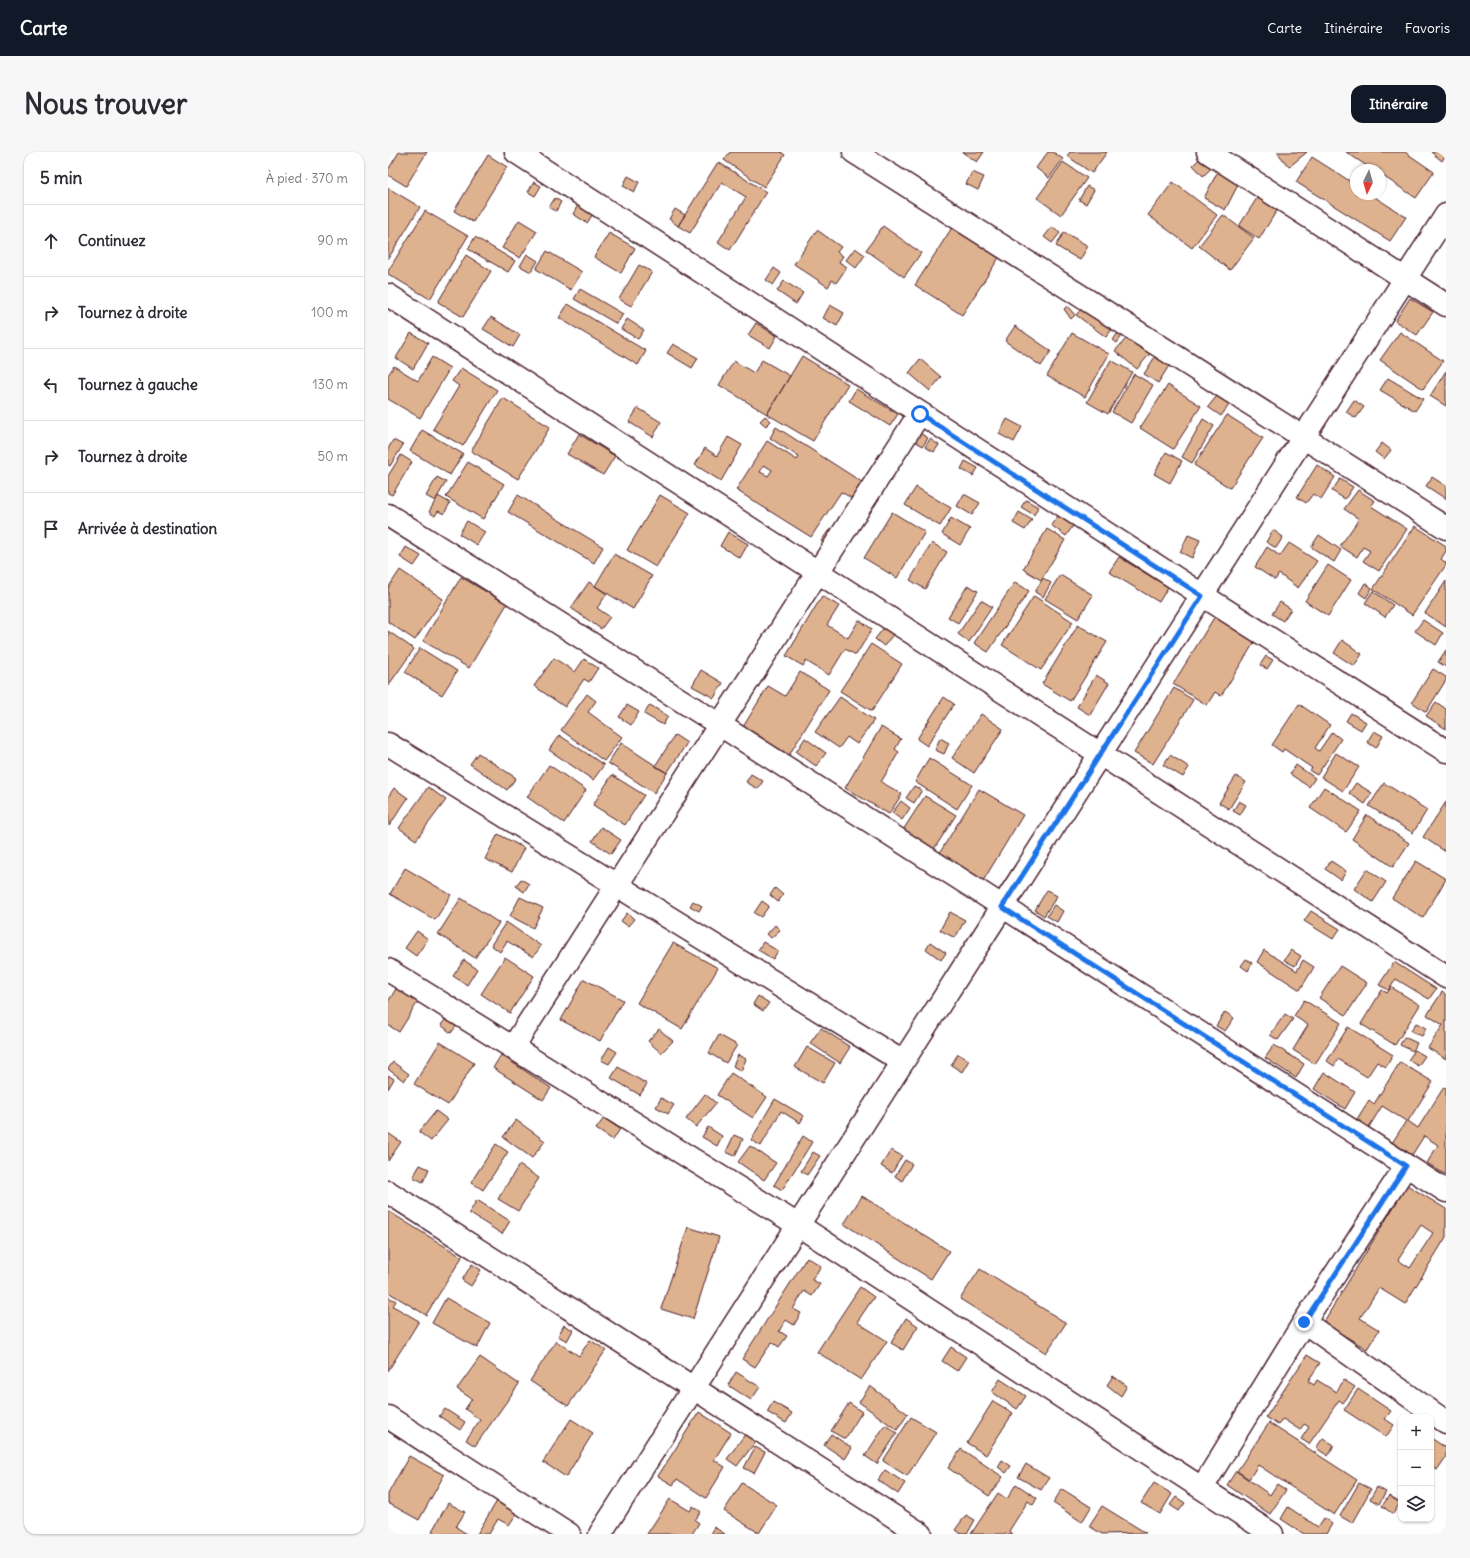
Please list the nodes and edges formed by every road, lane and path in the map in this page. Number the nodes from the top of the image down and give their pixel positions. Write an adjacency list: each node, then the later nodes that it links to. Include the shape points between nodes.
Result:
1 (516, 152): 8 (street)
2 (854, 152): 9 (street)
3 (1208, 152): 5 (street)
4 (1446, 215): 5 (street)
5 (1405, 279): 7 (street); 9 (street)
6 (388, 295): 12 (street)
7 (1446, 306)
8 (920, 414): 12 (street); 13 (street)
9 (1303, 437): 11 (street); 13 (street)
10 (388, 515): 14 (street)
11 (1446, 528)
12 (818, 572): 14 (street); 17 (street)
13 (1202, 596): 16 (street); 17 (street)
14 (720, 725): 18 (street); 19 (street)
15 (388, 744): 18 (street)
16 (1446, 751)
17 (1100, 754): 19 (street); 21 (street)
18 (617, 885): 22 (street); 23 (street)
19 (1002, 907): 23 (street); 24 (street)
20 (388, 970): 22 (street)
21 (1446, 977)
22 (513, 1047): 27 (street)
23 (903, 1062): 27 (street)
24 (1406, 1166): 25 (street); 28 (street)
25 (1446, 1191)
26 (388, 1192): 29 (street)
27 (798, 1225): 29 (street); 32 (street)
28 (1304, 1322): 31 (street); 32 (street)
29 (694, 1388): 34 (street); 35 (street)
30 (388, 1417): 33 (street)
31 (1446, 1422)
32 (1202, 1488): 36 (street)
33 (569, 1534)
34 (600, 1534)
35 (921, 1534)
36 (1272, 1534)

